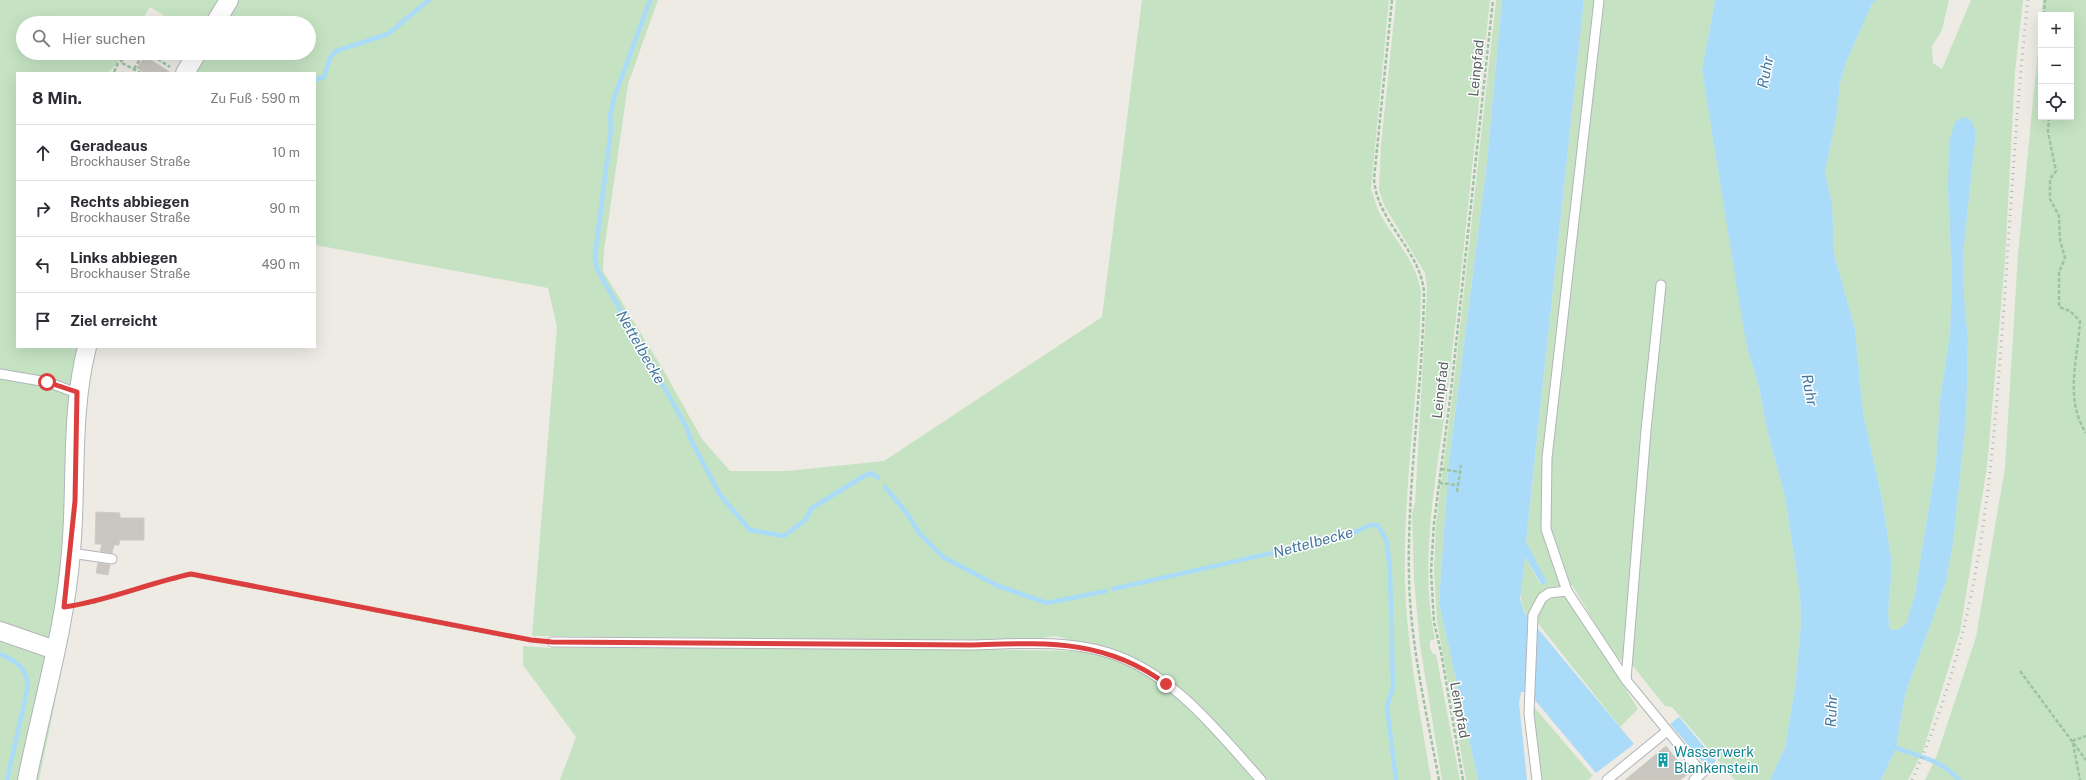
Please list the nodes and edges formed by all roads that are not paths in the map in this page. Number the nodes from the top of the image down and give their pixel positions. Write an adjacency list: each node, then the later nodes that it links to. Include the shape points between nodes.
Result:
1 (229, 0): 3 (street)
2 (1599, 0): 12 (lane, via 1547,458 1546,529)
3 (219, 16)
4 (190, 60): 5 (street)
5 (179, 71)
6 (1661, 285): 16 (lane, via 1645,438)
7 (87, 348): 9 (street)
8 (0, 374): 9 (lane, via 47,382)
9 (77, 392): 10 (street, via 75,501)
10 (71, 553): 11 (lane); 15 (street, via 71,606)
11 (112, 559)
12 (1567, 591): 16 (lane); 20 (lane, via 1549,593 1542,598 1533,615 1529,706)
13 (0, 631): 15 (street)
14 (552, 642): 19 (lane, via 971,645 1039,643 1081,647 1127,660 1166,684 1222,736)
15 (55, 650): 18 (street)
16 (1626, 680): 17 (lane)
17 (1667, 731): 21 (lane); 22 (lane, via 1702,773)
18 (27, 780)
19 (1261, 780)
20 (1537, 780)
21 (1607, 780)
22 (1694, 780)

